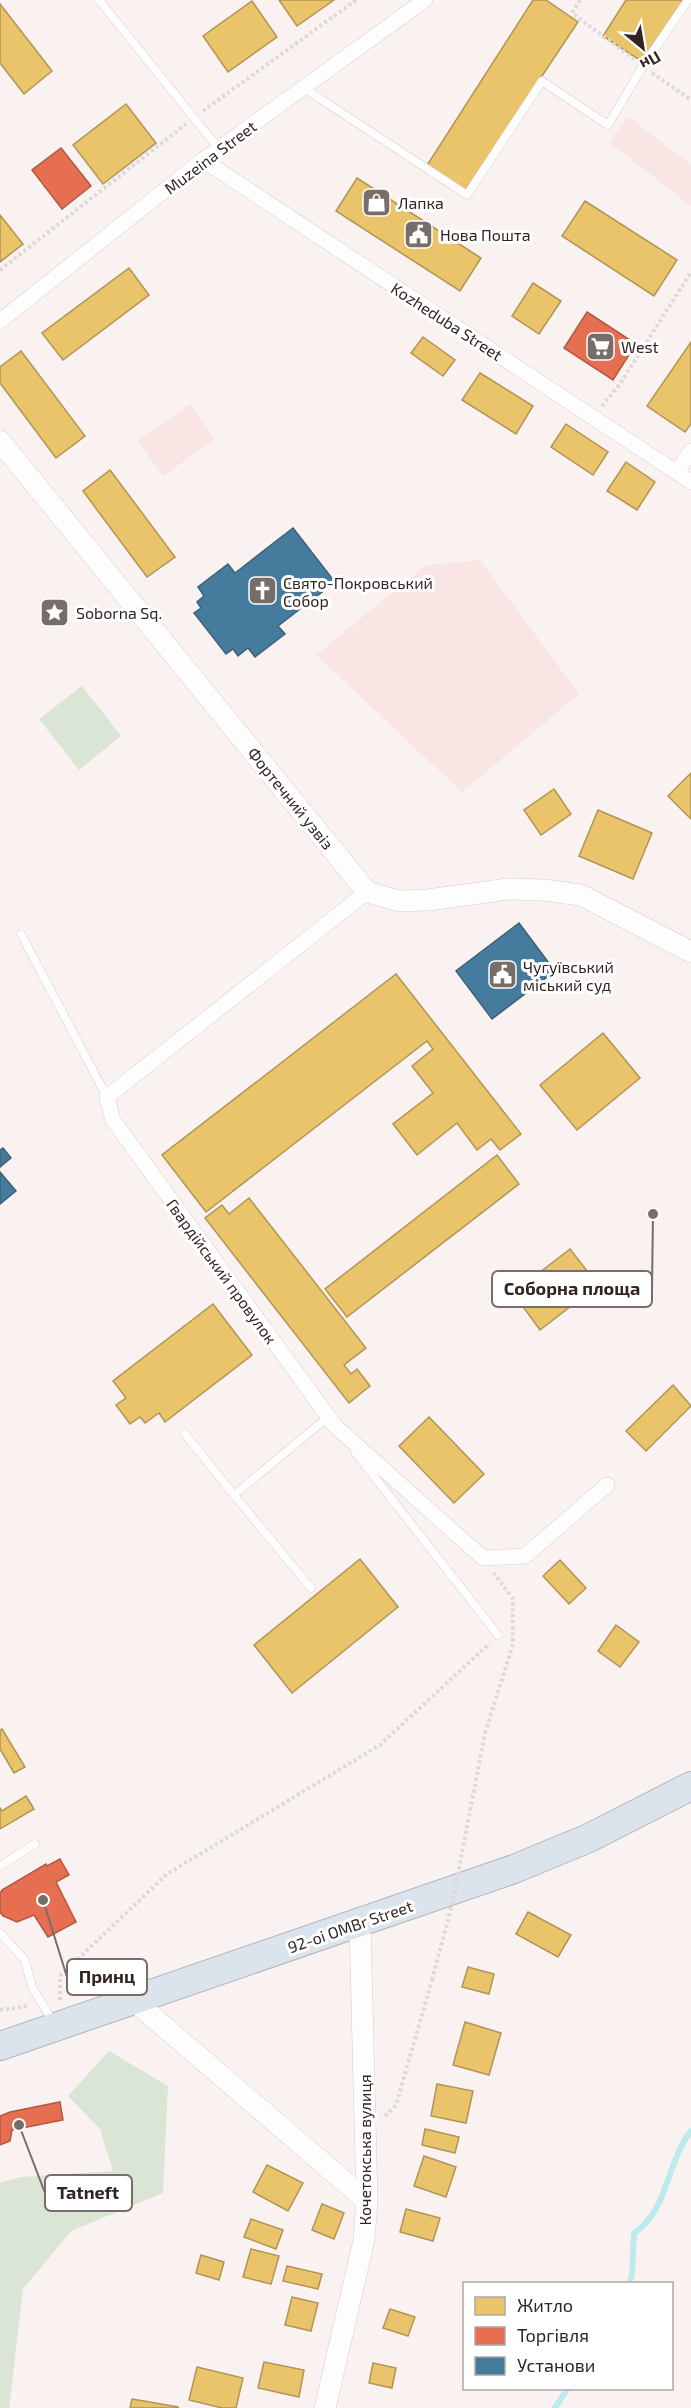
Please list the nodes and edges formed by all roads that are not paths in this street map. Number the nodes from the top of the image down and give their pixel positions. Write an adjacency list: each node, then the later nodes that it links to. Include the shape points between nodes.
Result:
1 (99, 0): 5 (lane)
2 (425, 0): 4 (street, Muzeina Street)
3 (688, 0): 4 (lane, via 608,125 542,81 467,195)
4 (304, 88): 5 (street, Muzeina Street)
5 (219, 149): 6 (street, Muzeina Street)
6 (203, 160): 7 (street, Muzeina Street); 10 (street, Kozheduba Street)
7 (0, 321)
8 (0, 441): 12 (street, Фортечний узвіз)
9 (691, 451): 10 (street)
10 (677, 472): 11 (street, Kozheduba Street)
11 (691, 482)
12 (367, 892): 14 (street, via 399,901 508,889 581,895); 15 (street)
13 (21, 934): 15 (lane)
14 (691, 952)
15 (107, 1098): 16 (street, Гвардійський провулок, via 113,1120)
16 (331, 1422): 18 (street, Гвардійський провулок, via 483,1558 525,1556); 19 (lane); 21 (lane)
17 (184, 1434): 19 (lane)
18 (607, 1485)
19 (234, 1495): 20 (lane)
20 (311, 1588)
21 (498, 1635)
22 (691, 1786): 25 (highway, 92-oi OMBr Street, via 589,1838)
23 (35, 1844): 24 (lane)
24 (0, 1866)
25 (360, 1924): 27 (highway, 92-oi OMBr Street); 30 (street, Кочетокська вулиця)
26 (0, 1933): 28 (lane, via 25,1960 32,1987)
27 (133, 2000): 28 (highway, 92-oi OMBr Street); 30 (street)
28 (53, 2019): 29 (highway, 92-oi OMBr Street)
29 (0, 2046)
30 (367, 2201): 31 (street, Кочетокська вулиця, via 364,2240)
31 (325, 2408)

